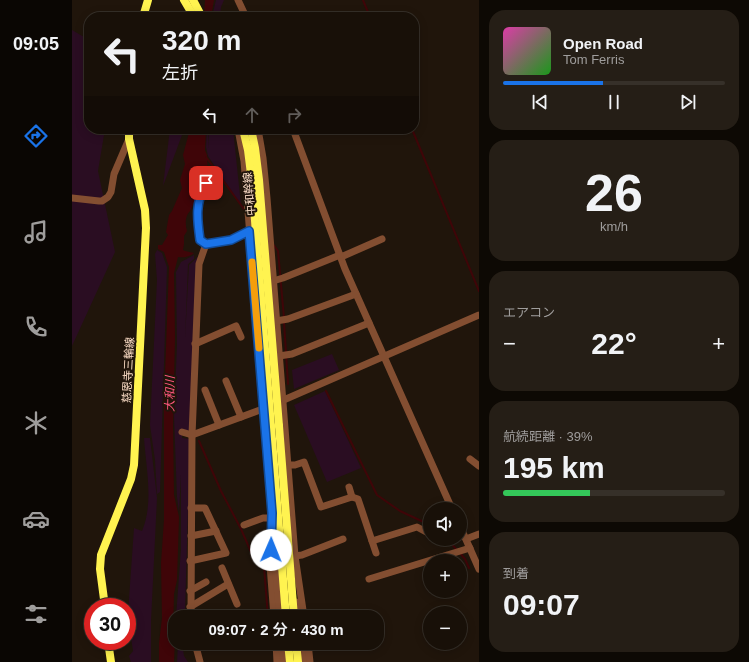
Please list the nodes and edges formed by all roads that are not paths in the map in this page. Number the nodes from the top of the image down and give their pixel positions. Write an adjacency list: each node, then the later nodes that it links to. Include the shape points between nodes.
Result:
1 (148, 0): 5 (main road)
2 (184, 0): 6 (main road)
3 (193, 0): 7 (main road)
4 (238, 0): 8 (street)
5 (144, 12)
6 (191, 12)
7 (199, 12)
8 (244, 12)
9 (129, 134): 15 (main road, 慈恩寺三輪線)
10 (239, 134): 18 (street, via 244,161)
11 (244, 134): 37 (main road, 中和幹線, bridge, via 252,182)
12 (252, 134): 37 (main road, 中和幹線, bridge, via 260,180)
13 (259, 134): 22 (street, via 267,197)
14 (295, 134): 21 (street)
15 (129, 139): 17 (street, via 114,174 108,197 102,201); 68 (main road, 慈恩寺三輪線, via 146,210 138,433 131,479 101,555)
16 (212, 172): 20 (street, via 200,194 197,216 200,240)
17 (72, 198)
18 (249, 231): 20 (street, via 231,240); 34 (street)
19 (382, 239): 21 (street)
20 (206, 244): 28 (street, via 199,264)
21 (340, 256): 22 (street); 23 (street)
22 (273, 281): 25 (street)
23 (356, 294): 25 (street, via 288,320); 26 (street)
24 (479, 315): 30 (street)
25 (276, 321): 29 (street)
26 (369, 323): 29 (street, via 292,354); 30 (street)
27 (241, 337): 28 (street, via 236,326)
28 (195, 344): 39 (street)
29 (280, 356): 33 (street)
30 (384, 356): 33 (street); 45 (street)
31 (226, 381): 35 (street)
32 (205, 390): 36 (street)
33 (283, 400): 34 (street); 41 (street)
34 (264, 409): 35 (street); 47 (street)
35 (241, 417): 36 (street)
36 (219, 424): 39 (street)
37 (275, 426): 47 (main road, 中和幹線); 63 (main road, 中和幹線)
38 (182, 432): 39 (street)
39 (192, 435): 46 (street)
40 (470, 459): 42 (street)
41 (288, 465): 44 (street, via 304,462 321,507); 59 (street)
42 (479, 466)
43 (349, 487): 44 (street)
44 (352, 497): 55 (street, via 358,499)
45 (449, 502)
46 (191, 508): 50 (street, via 205,508); 52 (street)
47 (275, 518): 48 (street, via 263,518); 71 (street, via 270,565); 72 (street); 73 (main road, 中和幹線)
48 (244, 525)
49 (423, 530): 55 (street, via 417,526)
50 (216, 531): 52 (street); 60 (street, via 226,553)
51 (479, 534): 54 (street)
52 (191, 536): 60 (street)
53 (344, 539): 59 (street)
54 (467, 539)
55 (372, 541): 58 (street)
56 (467, 541): 57 (street)
57 (470, 548): 62 (street); 64 (street)
58 (376, 553)
59 (295, 556): 76 (street)
60 (190, 561): 67 (street)
61 (222, 568): 66 (street)
62 (479, 570)
63 (291, 578): 74 (main road, 中和幹線); 75 (street)
64 (369, 579)
65 (206, 582): 67 (street)
66 (228, 584): 69 (street); 70 (street)
67 (190, 591): 70 (street)
68 (103, 598)
69 (237, 604)
70 (190, 607)
71 (273, 610)
72 (279, 610)
73 (285, 610)
74 (293, 610)
75 (298, 610)
76 (303, 610)
77 (109, 650): 85 (main road)
78 (197, 650): 86 (street)
79 (276, 650): 87 (street)
80 (282, 650): 88 (street)
81 (289, 650): 89 (main road)
82 (297, 650): 90 (main road)
83 (303, 650): 91 (street)
84 (309, 650): 92 (street)
85 (111, 662)
86 (200, 662)
87 (277, 662)
88 (283, 662)
89 (290, 662)
90 (298, 662)
91 (304, 662)
92 (310, 662)

